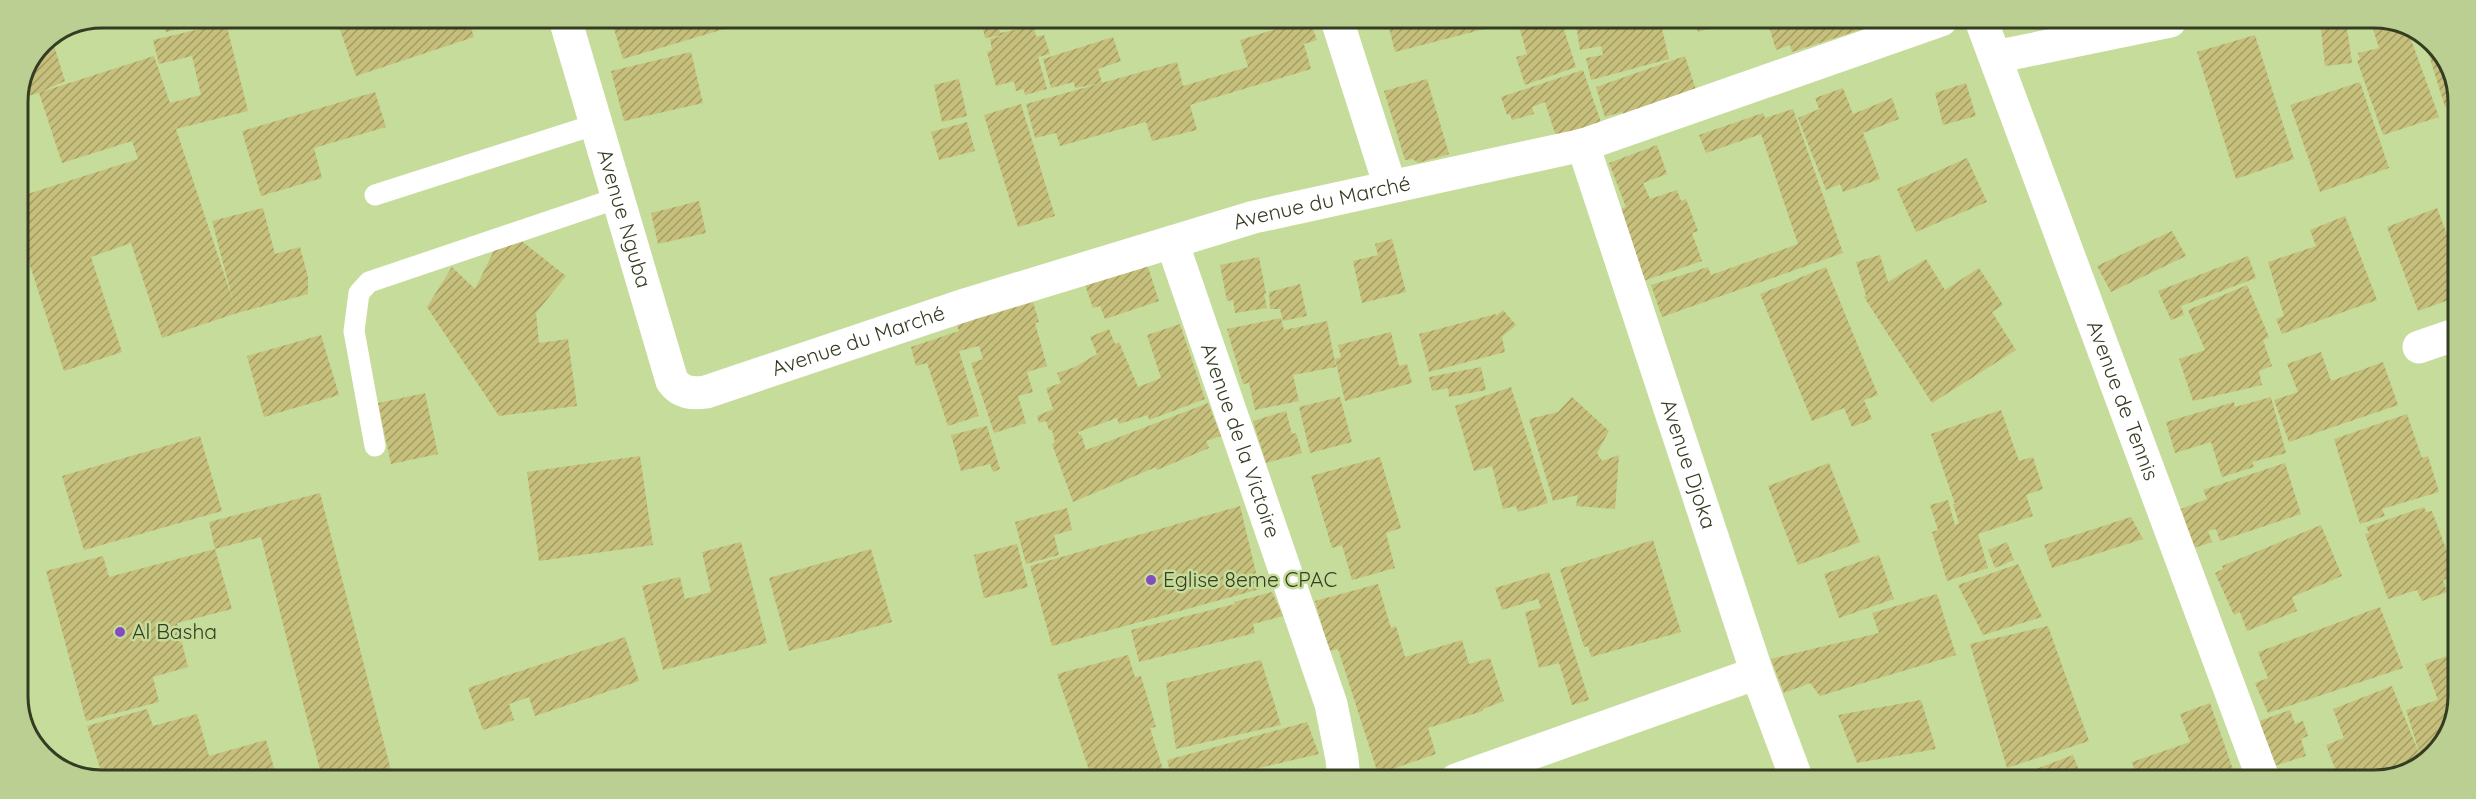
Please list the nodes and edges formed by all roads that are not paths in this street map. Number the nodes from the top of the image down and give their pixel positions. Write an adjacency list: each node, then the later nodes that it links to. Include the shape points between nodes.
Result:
1 (568, 28): 7 (street, Avenue Nguba)
2 (1340, 28): 9 (street)
3 (1918, 28): 8 (street, Avenue du Marché)
4 (1984, 28): 6 (street, Avenue de Tennis)
5 (2136, 28): 6 (street)
6 (1995, 57): 21 (street, Avenue de Tennis)
7 (597, 124): 10 (lane); 11 (street, Avenue Nguba)
8 (1583, 145): 9 (street, Avenue du Marché); 17 (street, Avenue Djoka)
9 (1390, 186): 12 (street, Avenue du Marché, via 1254,217)
10 (375, 195)
11 (618, 198): 15 (street, Avenue Nguba, via 672,381 686,392); 16 (lane, via 369,282 359,293 354,331)
12 (1173, 242): 15 (street, Avenue du Marché, via 968,304); 18 (street, Avenue de la Victoire, via 1331,704)
13 (2447, 337): 14 (street)
14 (2419, 347)
15 (706, 392)
16 (375, 446)
17 (1757, 673): 19 (street); 20 (street, Avenue Djoka)
18 (1343, 770)
19 (1484, 770)
20 (1793, 770)
21 (2260, 770)

